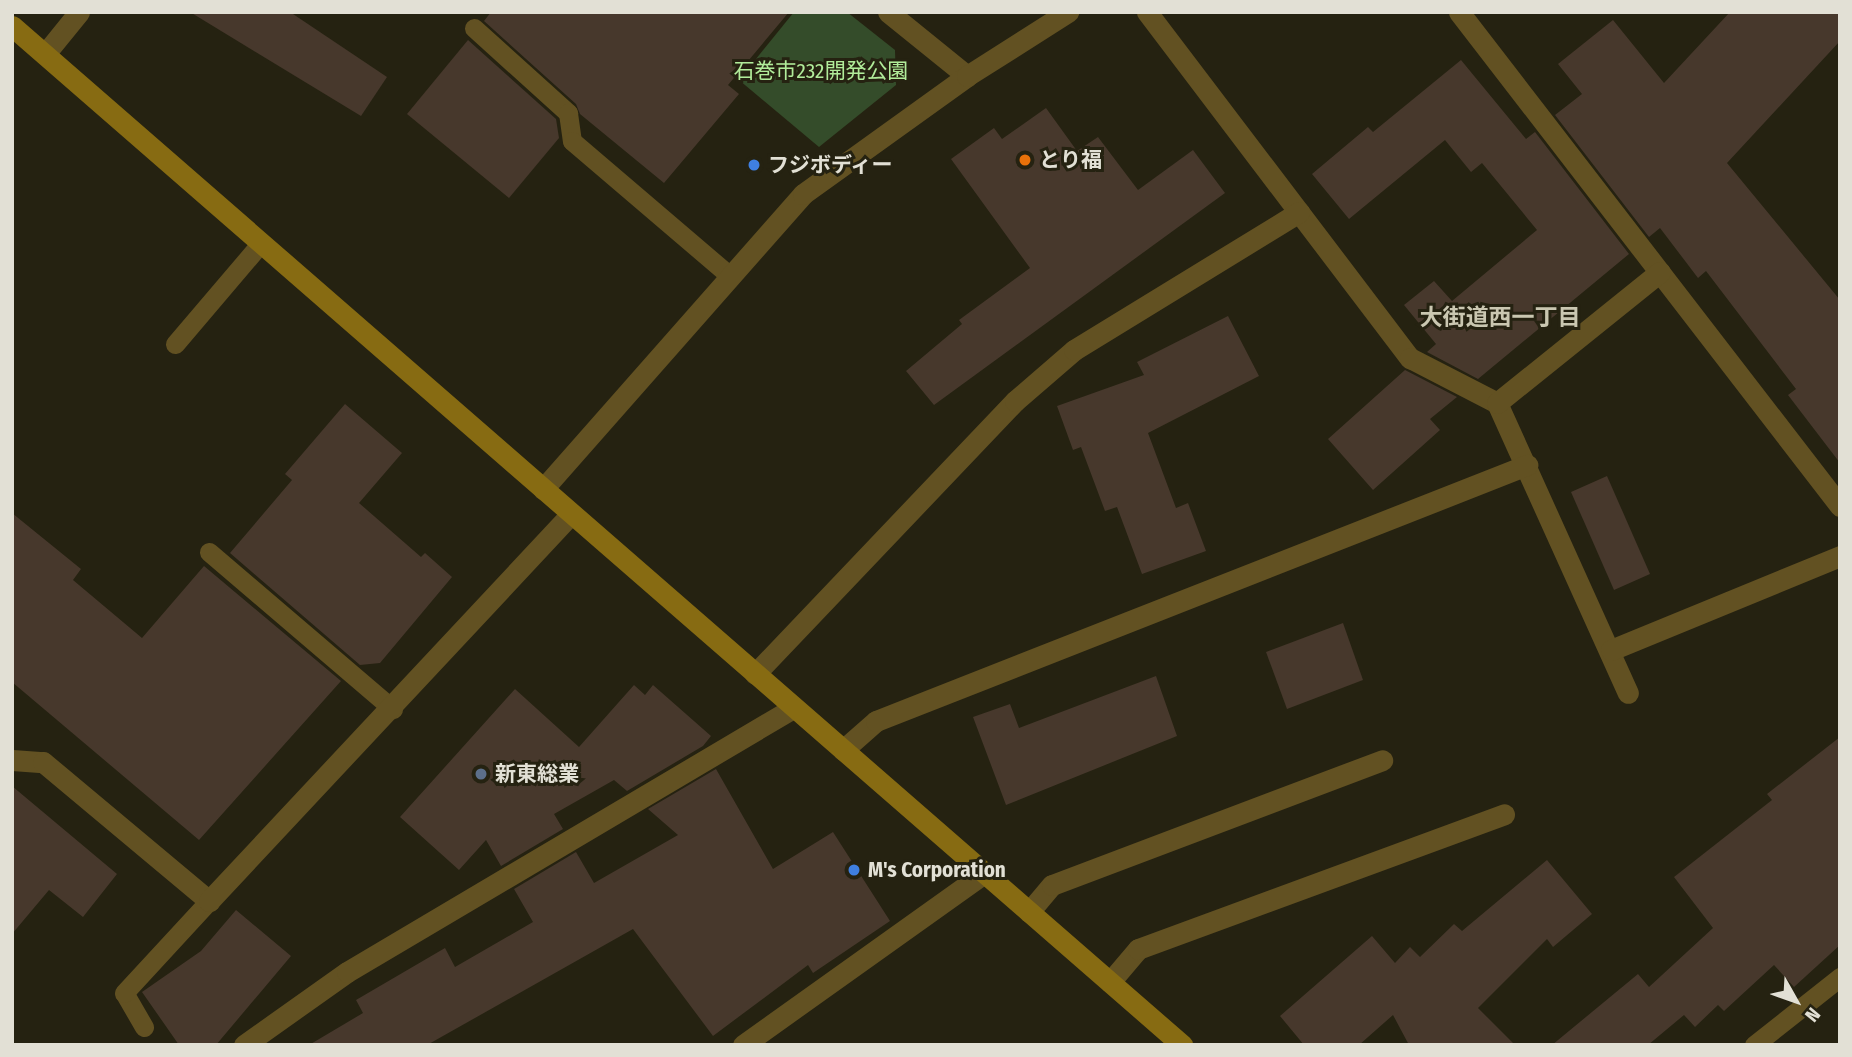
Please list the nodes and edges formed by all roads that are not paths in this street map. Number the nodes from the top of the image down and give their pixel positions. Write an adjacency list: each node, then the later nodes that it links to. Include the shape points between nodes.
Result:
1 (79, 12): 8 (street)
2 (888, 12): 9 (street)
3 (1068, 12): 9 (street)
4 (1147, 12): 10 (street)
5 (1459, 12): 12 (street)
6 (12, 26): 8 (street)
7 (474, 28): 13 (lane, via 568,113 572,141)
8 (45, 54): 11 (street)
9 (967, 76): 13 (street, via 803,194)
10 (1299, 212): 15 (street, via 1410,358); 23 (street, via 1074,350 1015,401)
11 (261, 243): 14 (lane); 17 (street)
12 (1660, 272): 15 (street); 18 (street)
13 (729, 275): 17 (street)
14 (176, 344)
15 (1497, 403): 16 (street)
16 (1527, 466): 22 (street); 27 (street, via 876,721)
17 (542, 489): 19 (street)
18 (1840, 506)
19 (571, 514): 23 (street); 26 (street)
20 (209, 552): 26 (lane)
21 (1840, 556): 22 (street)
22 (1611, 650): 24 (street)
23 (755, 674): 25 (street)
24 (1628, 693)
25 (793, 708): 27 (street); 38 (street, via 347,972)
26 (393, 709): 32 (street)
27 (844, 750): 31 (street)
28 (12, 760): 32 (street, via 43,762)
29 (1382, 760): 33 (street, via 1052,885)
30 (1504, 814): 35 (street, via 1138,949)
31 (984, 873): 33 (street); 37 (street)
32 (209, 901): 36 (lane, via 124,993)
33 (1029, 912): 35 (street)
34 (1840, 977): 41 (lane)
35 (1110, 982): 40 (street)
36 (144, 1027)
37 (767, 1038): 39 (street)
38 (244, 1045)
39 (743, 1045)
40 (1182, 1045)
41 (1754, 1045)

